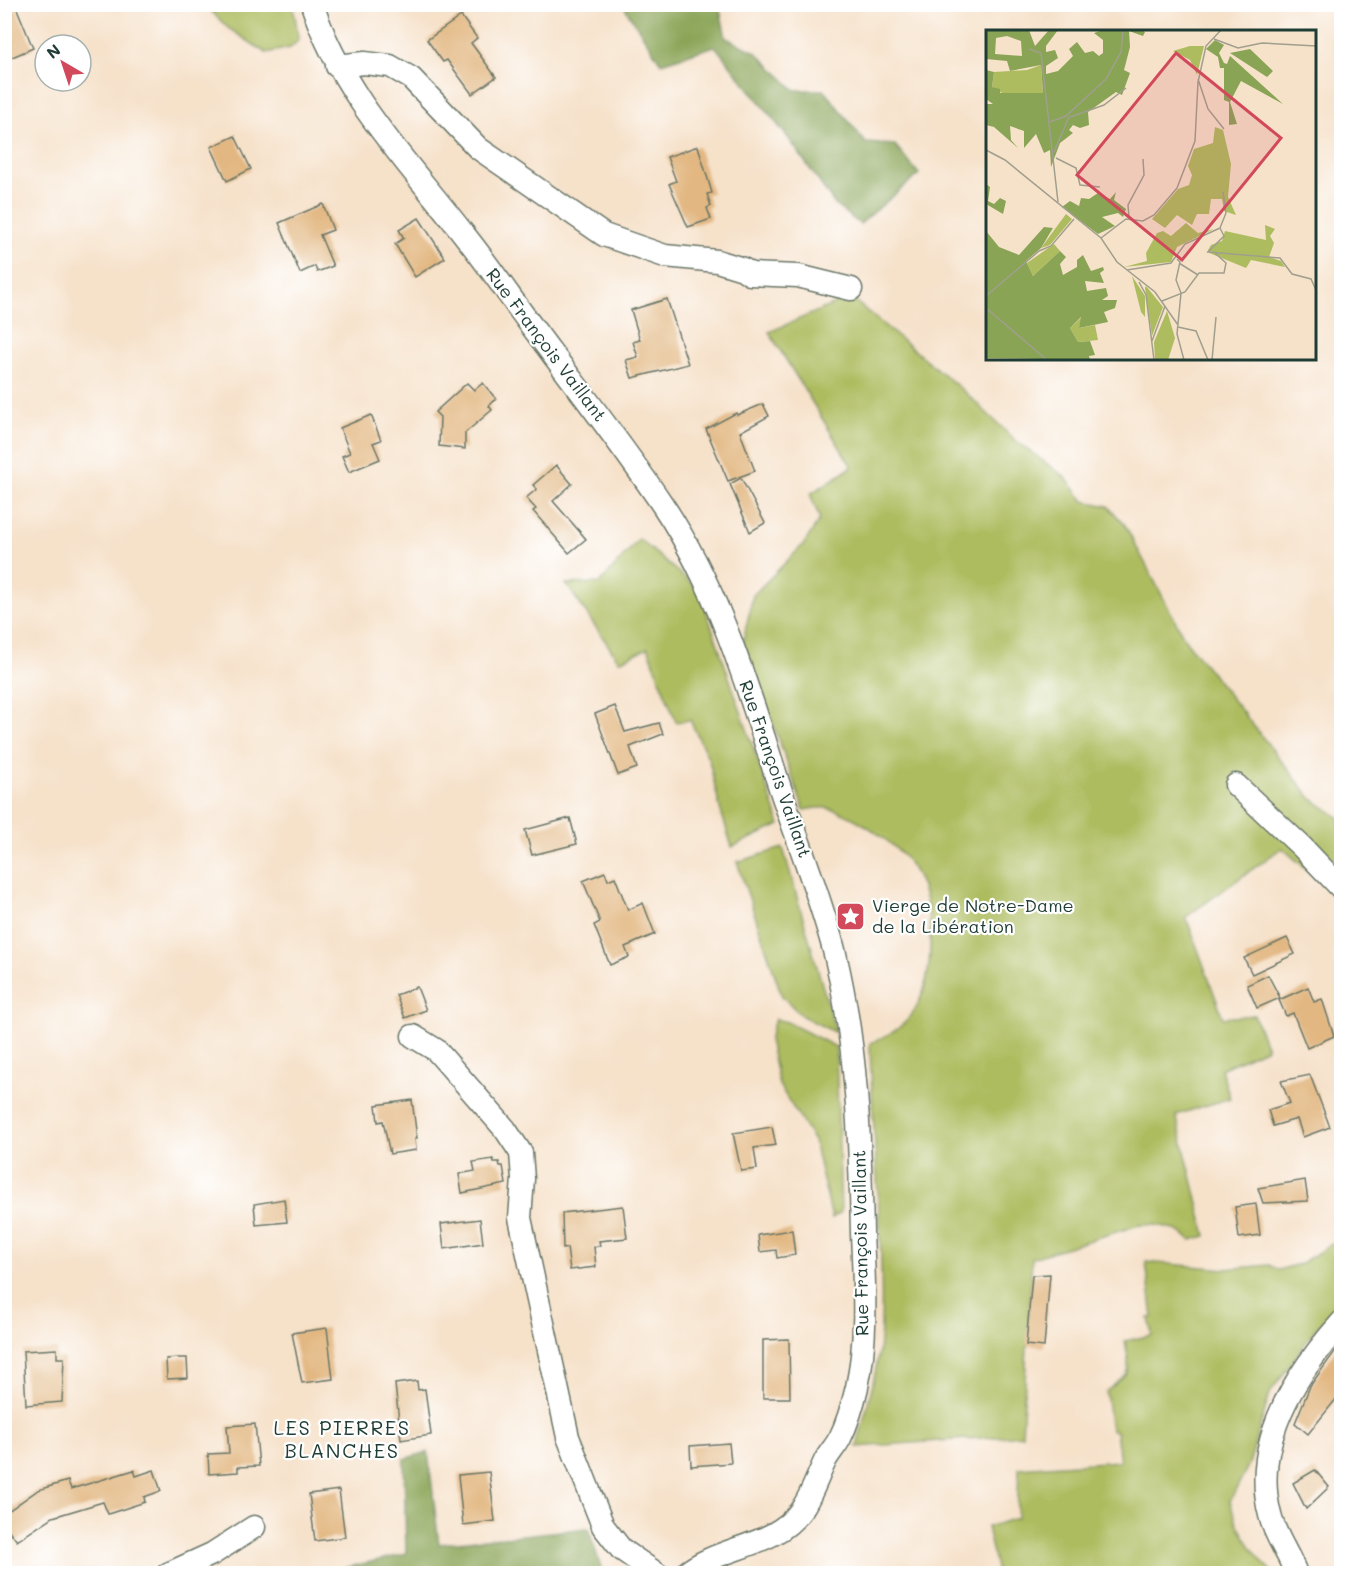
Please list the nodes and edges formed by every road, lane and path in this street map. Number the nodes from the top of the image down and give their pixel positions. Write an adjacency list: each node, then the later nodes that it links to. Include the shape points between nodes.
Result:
1 (312, 4): 2 (street, Rue François Vaillant)
2 (337, 66): 3 (street, via 390,66 411,78 478,148 604,236 665,256 717,261 750,274 798,276); 11 (street, Rue François Vaillant, via 371,120 470,242 616,438 678,531 730,638 819,895 835,954 852,1046 861,1178 862,1357 853,1404 820,1477 795,1519 767,1537 710,1557)
3 (851, 290)
4 (1236, 785): 5 (street)
5 (1341, 889)
6 (413, 1036): 10 (street, via 436,1050 521,1153 520,1218 568,1437 603,1526 621,1549)
7 (1341, 1322): 12 (street, via 1292,1390 1268,1450 1266,1501 1276,1535)
8 (254, 1527): 9 (street, via 212,1554)
9 (168, 1574)
10 (657, 1574)
11 (685, 1574)
12 (1296, 1574)

